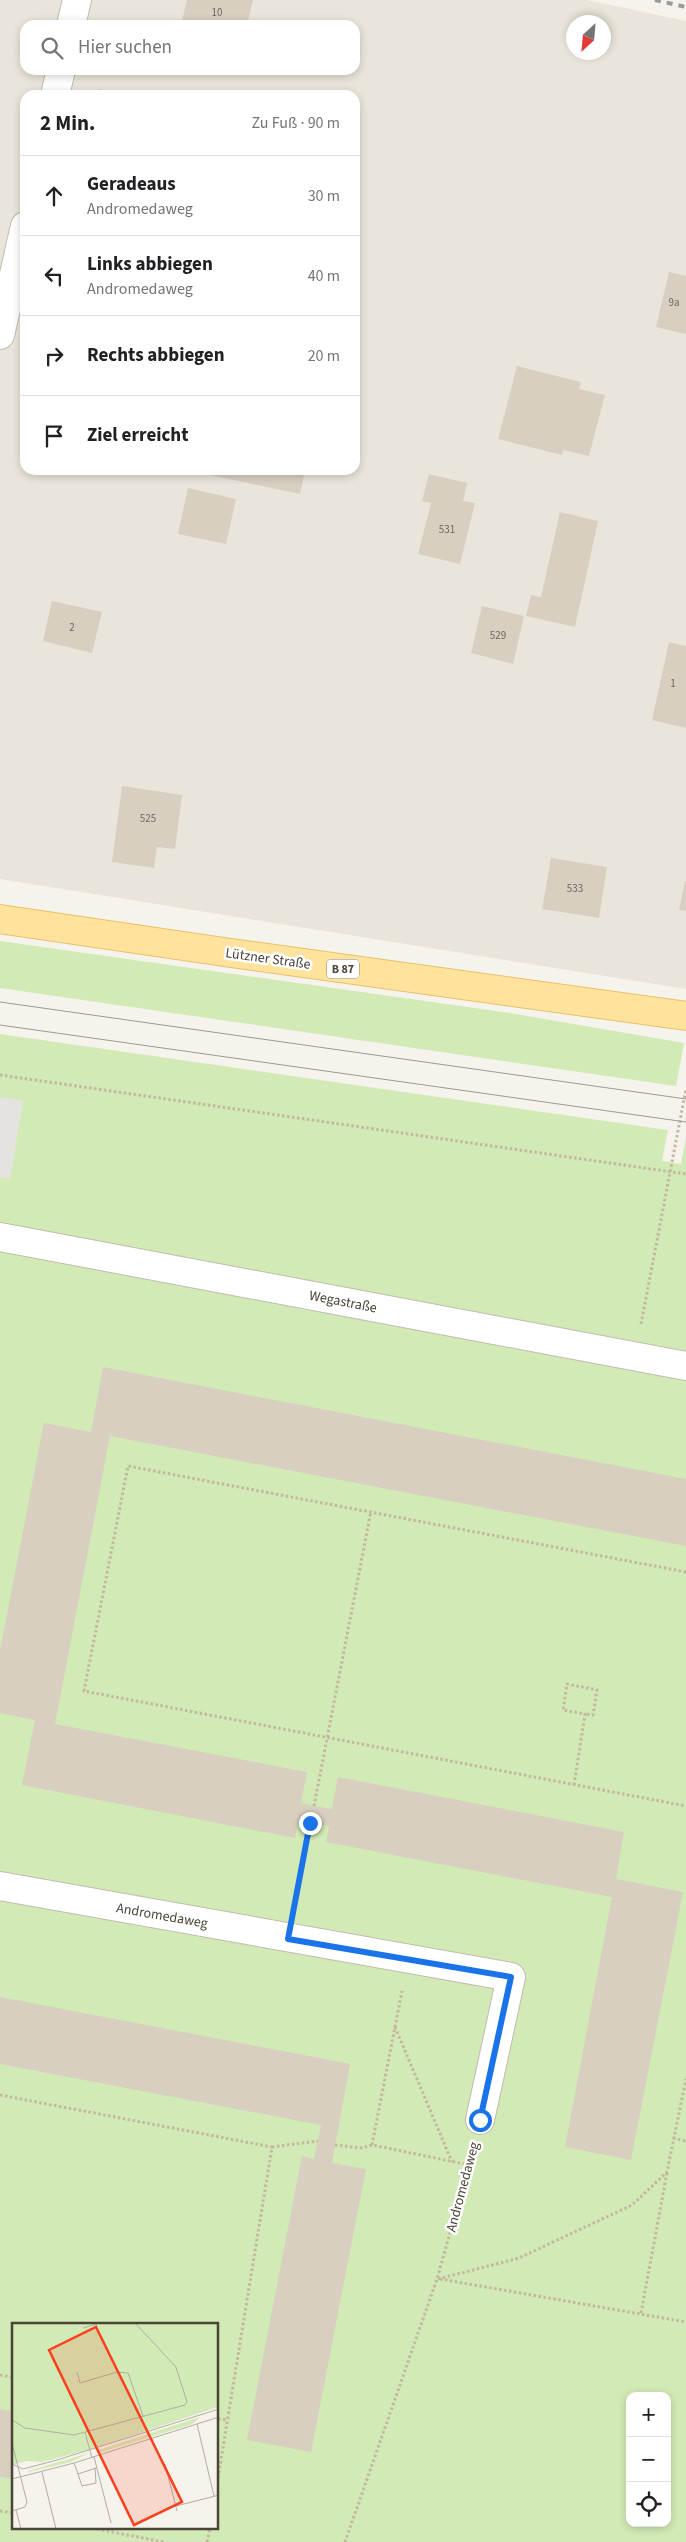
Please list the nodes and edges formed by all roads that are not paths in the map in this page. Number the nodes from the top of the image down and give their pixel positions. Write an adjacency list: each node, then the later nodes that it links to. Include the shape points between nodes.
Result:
1 (77, 0): 2 (street)
2 (72, 20)
3 (60, 75): 4 (street)
4 (56, 90)
5 (20, 248): 6 (street)
6 (0, 335)
7 (0, 918): 8 (main road, Lützner Straße / B 87, via 241,955)
8 (686, 1016)
9 (0, 1237): 10 (street, Wegastraße)
10 (686, 1366)
11 (0, 1886): 12 (street, Andromedaweg, via 511,1977)
12 (480, 2120)

